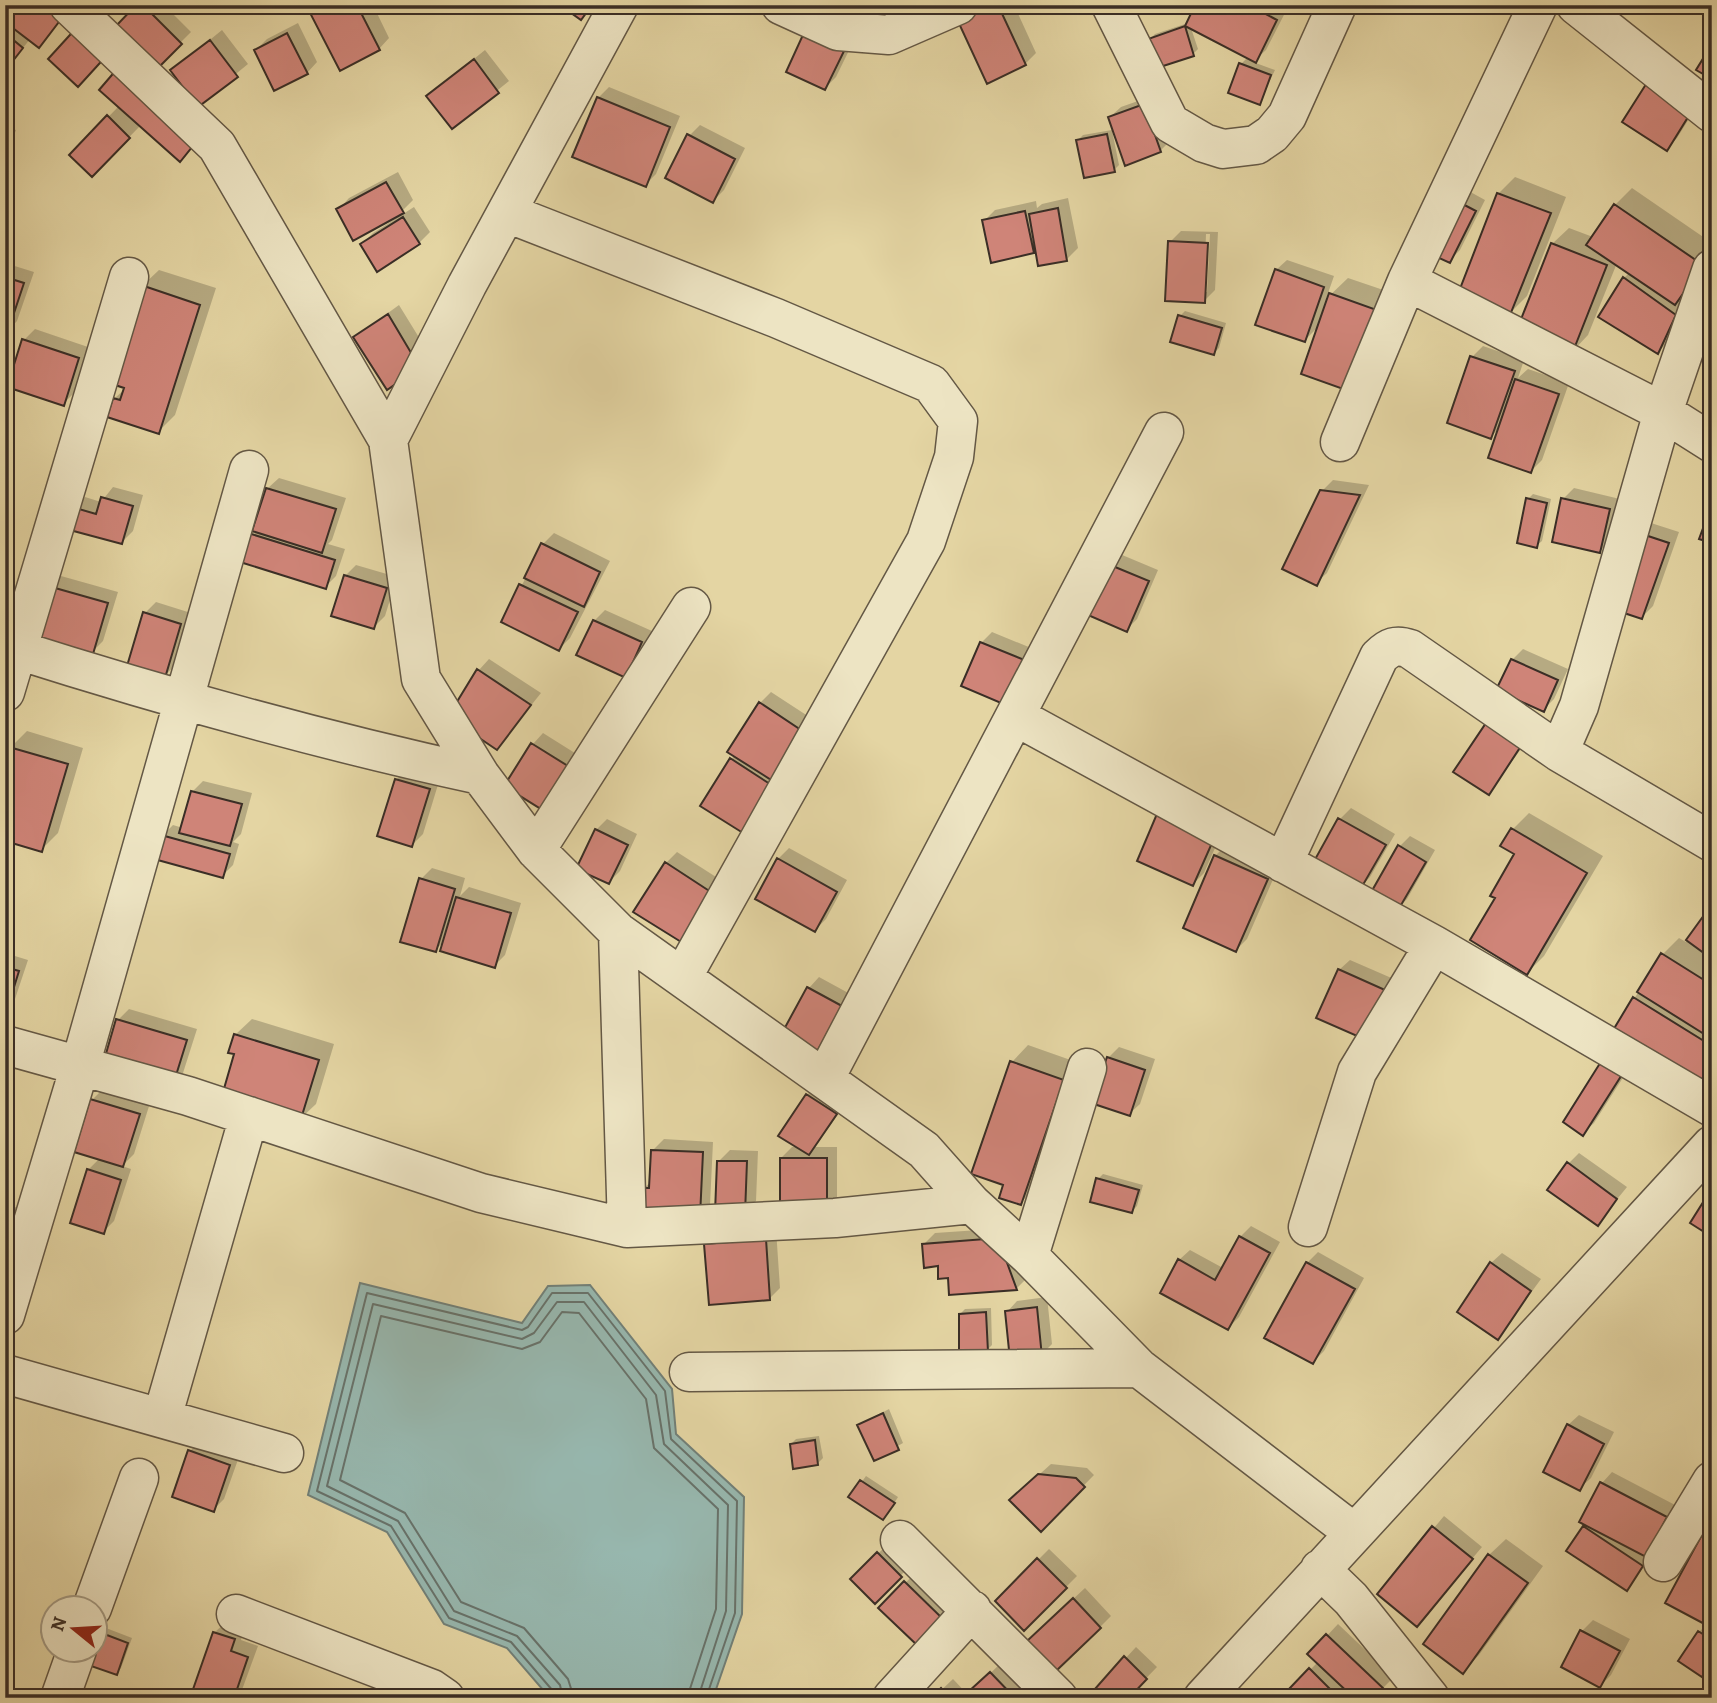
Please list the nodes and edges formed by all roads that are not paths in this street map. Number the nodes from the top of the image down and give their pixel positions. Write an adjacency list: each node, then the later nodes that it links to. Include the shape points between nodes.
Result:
1 (69, 5): 16 (street, via 217,146)
2 (619, 5): 10 (street)
3 (782, 5): 4 (street, via 838,31 889,35)
4 (958, 5)
5 (1111, 5): 6 (street, via 1170,123 1223,149 1256,145 1287,116)
6 (1338, 5)
7 (1538, 5): 13 (street)
8 (1576, 5): 9 (street)
9 (1712, 113)
10 (507, 213): 16 (street); 32 (street, via 931,384 958,421 954,457 926,541)
11 (1712, 269): 14 (street)
12 (129, 277): 21 (street)
13 (1407, 281): 14 (street); 17 (street)
14 (1663, 412): 18 (street); 25 (street, via 1579,706)
15 (1164, 432): 24 (street)
16 (388, 440): 26 (street, via 421,679)
17 (1340, 442)
18 (1712, 443)
19 (249, 470): 23 (street)
20 (691, 607): 28 (street)
21 (12, 648): 22 (street); 23 (street)
22 (5, 692)
23 (183, 702): 26 (street); 34 (street)
24 (1015, 716): 29 (street); 36 (street)
25 (1559, 752): 27 (street); 29 (street, via 1410,649 1399,645 1388,649 1378,657)
26 (480, 775): 28 (street)
27 (1712, 842)
28 (536, 850): 30 (street)
29 (1283, 863): 31 (street)
30 (618, 932): 32 (street); 42 (street)
31 (1434, 945): 37 (street); 41 (street, via 1357,1072)
32 (683, 976): 36 (street)
33 (5, 1045): 34 (street)
34 (80, 1066): 38 (street); 44 (street)
35 (1087, 1068): 43 (street)
36 (825, 1078): 40 (street, via 924,1150)
37 (1712, 1107)
38 (249, 1116): 42 (street, via 481,1193); 48 (street)
39 (1712, 1145): 52 (street)
40 (972, 1204): 42 (street, via 835,1218); 43 (street)
41 (1308, 1227)
42 (627, 1228)
43 (1029, 1256): 45 (street)
44 (5, 1315)
45 (1139, 1368): 46 (street); 52 (street)
46 (689, 1372)
47 (5, 1374): 48 (street)
48 (162, 1418): 49 (street)
49 (284, 1453)
50 (139, 1478): 56 (street)
51 (1712, 1481): 54 (street)
52 (1353, 1532): 55 (street)
53 (900, 1540): 57 (street)
54 (1663, 1562)
55 (1320, 1569): 64 (street); 65 (street, via 1351,1599)
56 (97, 1594)
57 (972, 1611): 62 (street); 63 (street)
58 (236, 1614): 61 (street, via 432,1689)
59 (72, 1664): 60 (street)
60 (60, 1698)
61 (445, 1698)
62 (892, 1698)
63 (1058, 1698)
64 (1203, 1698)
65 (1430, 1698)

